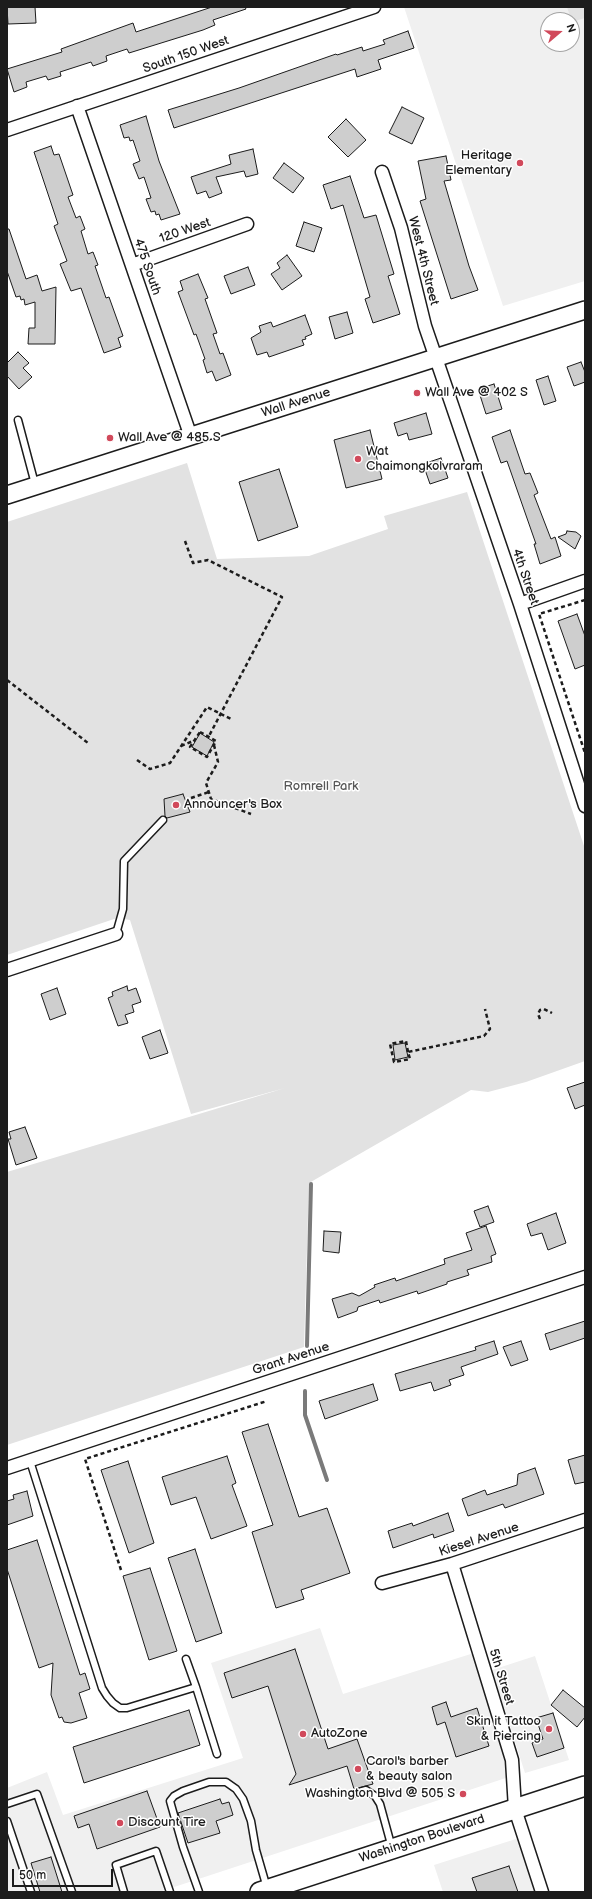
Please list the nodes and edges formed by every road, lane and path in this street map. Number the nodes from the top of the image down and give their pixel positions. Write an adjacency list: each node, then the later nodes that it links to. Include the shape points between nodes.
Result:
1 (374, 7): 2 (street, South 150 West)
2 (77, 106): 3 (street, South 150 West); 6 (street, 475 South)
3 (7, 130)
4 (382, 172): 8 (street, West 4th Street, via 401,228 423,320)
5 (247, 224): 6 (street, 120 West)
6 (132, 265): 10 (street, 475 South)
7 (585, 310): 8 (main road, Wall Avenue)
8 (435, 357): 10 (main road, Wall Avenue); 16 (street, 4th Street)
9 (18, 420): 11 (lane)
10 (191, 437): 11 (main road, Wall Avenue)
11 (36, 486): 12 (main road, Wall Avenue)
12 (7, 496)
13 (185, 541): 18 (path, via 193,563 208,560 282,597)
14 (585, 581): 16 (street)
15 (585, 600): 25 (path, via 539,614)
16 (520, 604): 29 (street, 4th Street)
17 (7, 680): 22 (path)
18 (221, 714): 19 (path); 20 (path); 24 (path, via 207,707)
19 (233, 720)
20 (209, 736): 21 (path, via 200,732); 23 (path, via 216,741)
21 (194, 741): 23 (path, via 190,747 207,757); 24 (path)
22 (88, 743)
23 (214, 745): 27 (path, via 218,762 206,783)
24 (180, 746): 26 (path, via 170,763 150,769)
25 (585, 753)
26 (137, 760)
27 (209, 792): 28 (path); 30 (path, via 211,799)
28 (191, 798)
29 (585, 806)
30 (251, 814)
31 (163, 820): 32 (lane, via 124,861 123,909)
32 (116, 934): 33 (street)
33 (7, 970)
34 (485, 1009): 37 (path, via 490,1029 484,1036)
35 (552, 1013): 36 (path, via 540,1010)
36 (540, 1019)
37 (408, 1052): 37 (path, via 410,1059 394,1062 390,1044 406,1041)
38 (585, 1277): 40 (street, Grant Avenue)
39 (267, 1401): 44 (path, via 85,1459)
40 (30, 1461): 41 (street, Grant Avenue); 47 (lane, via 102,1688 107,1696 113,1704 120,1708 128,1708)
41 (7, 1468)
42 (585, 1520): 43 (street, Kiesel Avenue)
43 (452, 1564): 45 (street, Kiesel Avenue); 52 (street, 5th Street, via 512,1760)
44 (121, 1570)
45 (382, 1583)
46 (186, 1659): 47 (lane)
47 (196, 1687): 48 (lane)
48 (217, 1754)
49 (585, 1786): 52 (main road, Washington Boulevard)
50 (352, 1794): 54 (lane, via 366,1790 372,1792 378,1800)
51 (7, 1804): 57 (lane, via 37,1794)
52 (515, 1809): 54 (main road, Washington Boulevard); 61 (street, 5th Street)
53 (7, 1821): 56 (lane)
54 (393, 1849): 55 (main road, Washington Boulevard)
55 (264, 1891): 60 (lane, via 251,1821 243,1799 236,1789 226,1782 210,1782 183,1791 170,1801)
56 (31, 1892)
57 (72, 1892)
58 (124, 1892): 59 (lane, via 116,1865 156,1851)
59 (170, 1892)
60 (199, 1892)
61 (542, 1892)

